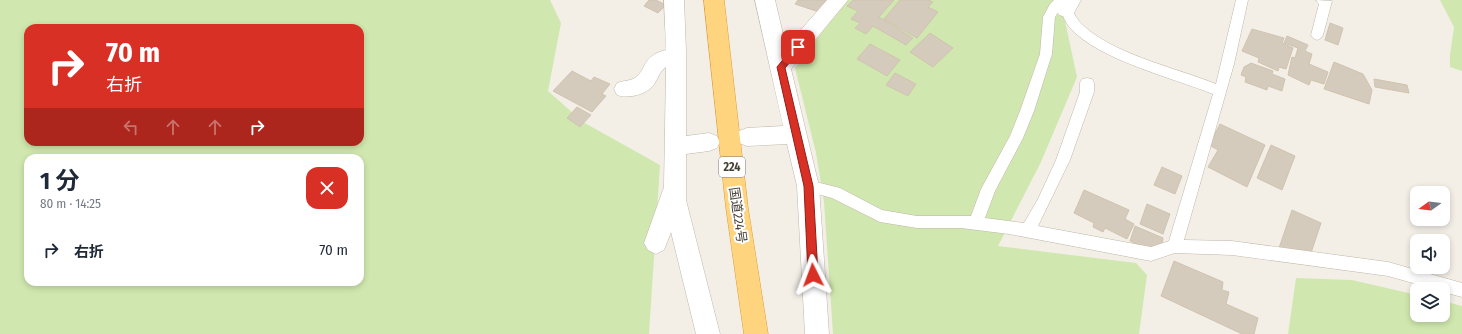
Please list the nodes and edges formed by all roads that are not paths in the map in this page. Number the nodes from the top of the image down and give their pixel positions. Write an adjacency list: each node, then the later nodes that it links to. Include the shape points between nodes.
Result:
1 (674, 0): 9 (street)
2 (714, 0): 26 (highway, 国道224号 / 224, via 737,208)
3 (765, 0): 10 (street)
4 (838, 0): 10 (street)
5 (1242, 0): 13 (lane)
6 (1322, 0): 8 (lane, via 1326,1)
7 (1064, 3): 13 (lane, via 1075,25 1104,45); 20 (lane, via 1054,7 1049,17 1046,54 1028,111 988,189)
8 (1318, 35)
9 (676, 56): 12 (street, via 662,58 639,86); 17 (street)
10 (781, 67): 14 (street)
11 (1087, 83): 21 (lane, via 1087,92 1063,160 1044,203)
12 (624, 89)
13 (1220, 91): 23 (lane)
14 (796, 134): 15 (street); 19 (street)
15 (747, 137)
16 (709, 142): 17 (street)
17 (675, 146): 18 (street)
18 (675, 185): 22 (street); 25 (street, via 675,200)
19 (808, 186): 20 (lane, via 835,192 880,216 917,222); 27 (street)
20 (975, 224): 21 (lane)
21 (1028, 230): 23 (lane, via 1151,254)
22 (656, 243)
23 (1175, 246): 24 (lane, via 1232,248 1388,269)
24 (1462, 290)
25 (708, 334)
26 (756, 334)
27 (817, 334)

